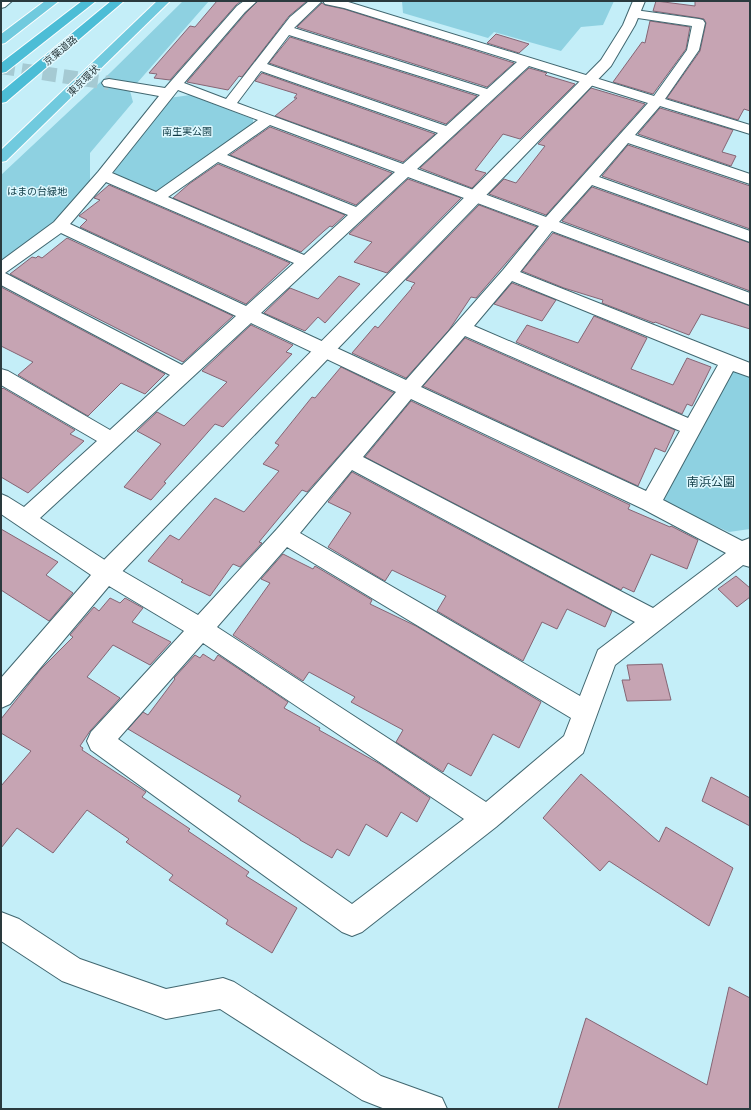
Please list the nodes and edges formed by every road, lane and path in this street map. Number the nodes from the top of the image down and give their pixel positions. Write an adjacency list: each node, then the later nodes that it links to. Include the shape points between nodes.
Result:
1 (6, 1): 9 (street)
2 (53, 1): 12 (highway)
3 (90, 1): 15 (highway, 京葉道路)
4 (118, 1): 20 (highway, 京葉道路)
5 (164, 1): 28 (highway, 東京環状)
6 (251, 1): 18 (street, via 241,9)
7 (316, 1): 11 (street)
8 (329, 1): 13 (street)
9 (1, 4)
10 (637, 8): 16 (street, via 619,44); 21 (street, via 699,23 693,50)
11 (286, 30): 14 (street); 19 (street)
12 (1, 40)
13 (527, 60): 16 (street); 19 (street)
14 (259, 66): 22 (street); 25 (street)
15 (1, 69)
16 (590, 80): 21 (street); 33 (street)
17 (109, 83): 18 (street)
18 (172, 89): 22 (street); 30 (street)
19 (490, 94): 25 (street)
20 (1, 99)
21 (657, 101): 24 (street); 26 (street)
22 (228, 104): 23 (street)
23 (269, 119): 27 (street); 29 (street)
24 (750, 130)
25 (449, 132): 29 (street)
26 (625, 137): 31 (street); 32 (street)
27 (216, 156): 34 (street); 35 (street)
28 (1, 158)
29 (406, 170): 33 (street); 35 (street)
30 (103, 175): 34 (street); 37 (street)
31 (590, 179): 36 (street); 38 (street)
32 (750, 179)
33 (476, 196): 36 (street); 46 (street)
34 (157, 198): 39 (street)
35 (358, 214): 39 (street)
36 (549, 224): 41 (street); 43 (street)
37 (60, 226): 40 (street); 44 (street)
38 (750, 237)
39 (306, 262): 44 (street)
40 (1, 269)
41 (509, 274): 45 (street); 47 (street)
42 (1, 278): 49 (street)
43 (750, 299)
44 (249, 314): 46 (street); 49 (street)
45 (462, 328): 51 (street); 52 (street)
46 (324, 350): 51 (street); 60 (street)
47 (729, 362): 48 (street); 52 (street)
48 (750, 370)
49 (184, 374): 53 (street)
50 (1, 376): 53 (street)
51 (408, 390): 54 (street); 56 (street)
52 (692, 428): 56 (street)
53 (112, 440): 57 (street)
54 (350, 459): 58 (street); 61 (street)
55 (1, 503): 57 (street)
56 (650, 504): 59 (street)
57 (25, 519): 60 (street)
58 (285, 535): 62 (street); 64 (street)
59 (748, 552): 61 (street)
60 (106, 573): 62 (street); 63 (street)
61 (655, 621): 64 (street, via 606,658)
62 (201, 629): 65 (street); 65 (street, via 100,741 352,922)
63 (1, 696)
64 (586, 713): 65 (street, via 574,744)
65 (487, 818)
66 (1, 926): 67 (street, via 72,971 166,1004 223,993 373,1089)
67 (431, 1109)

